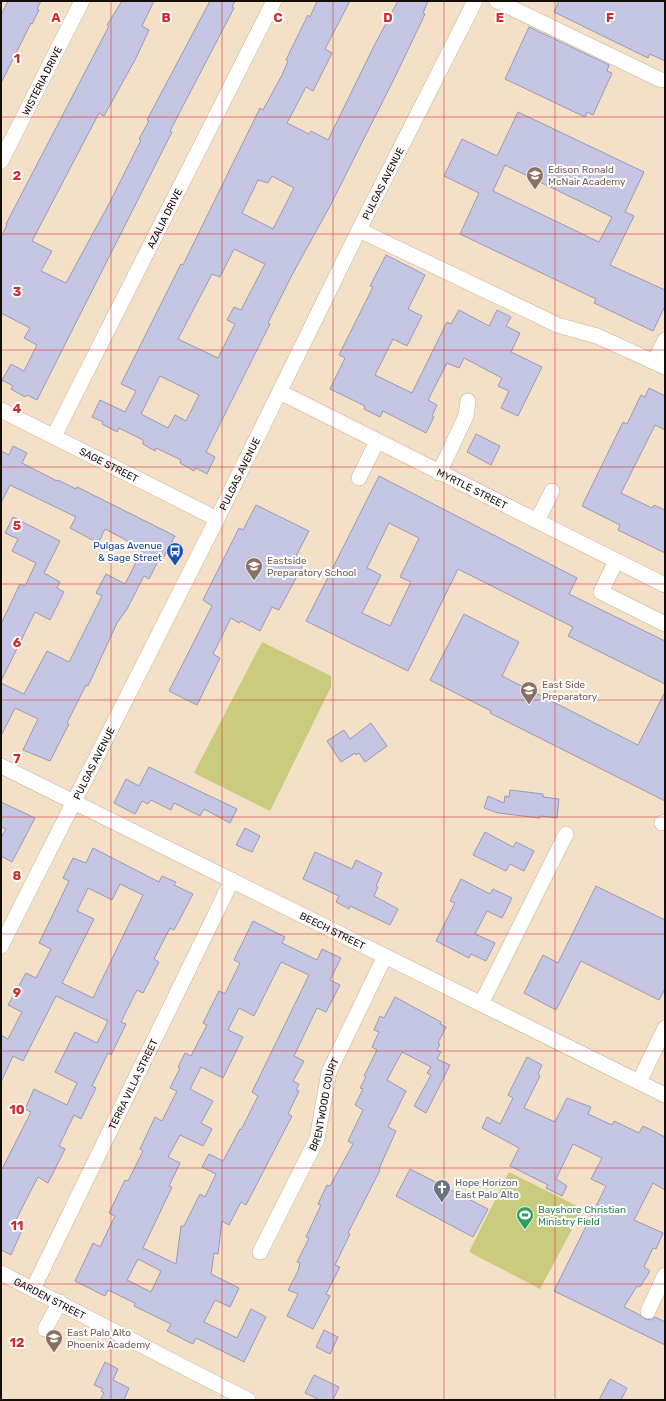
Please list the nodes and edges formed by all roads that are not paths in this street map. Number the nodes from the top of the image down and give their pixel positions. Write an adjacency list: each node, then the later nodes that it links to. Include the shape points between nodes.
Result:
1 (82, 1): 6 (street, WISTERIA DRIVE)
2 (274, 1): 13 (street, AZALIA DRIVE)
3 (475, 1): 7 (street, PULGAS AVENUE)
4 (497, 1): 5 (street)
5 (661, 80)
6 (1, 161)
7 (359, 230): 9 (street, via 541,317 598,336); 10 (street, PULGAS AVENUE)
8 (665, 340): 9 (street)
9 (660, 364)
10 (280, 392): 14 (street, MYRTLE STREET); 18 (street, PULGAS AVENUE)
11 (468, 401): 15 (street, via 466,416)
12 (1, 410): 13 (street, SAGE STREET)
13 (54, 436): 18 (street, SAGE STREET)
14 (377, 441): 15 (street, MYRTLE STREET); 16 (street)
15 (439, 473): 19 (street, MYRTLE STREET)
16 (359, 478)
17 (552, 491): 19 (street)
18 (217, 519): 24 (street, PULGAS AVENUE)
19 (537, 521): 20 (street, MYRTLE STREET)
20 (616, 561): 21 (street, MYRTLE STREET); 22 (street, via 601,592)
21 (665, 585)
22 (665, 624)
23 (1, 766): 24 (street, BEECH STREET)
24 (73, 802): 26 (street, BEECH STREET); 27 (street, PULGAS AVENUE)
25 (566, 834): 29 (street)
26 (232, 880): 28 (street, BEECH STREET); 36 (street, TERRA VILLA STREET)
27 (1, 946)
28 (385, 956): 29 (street, BEECH STREET); 33 (street, BRENTWOOD COURT, via 329,1072 317,1139)
29 (481, 1004): 31 (street, BEECH STREET)
30 (665, 1028): 31 (street)
31 (639, 1082): 32 (street, BEECH STREET)
32 (665, 1095)
33 (260, 1252)
34 (1, 1273): 36 (street, GARDEN STREET)
35 (665, 1276): 38 (street)
36 (33, 1288): 37 (street, GARDEN STREET)
37 (60, 1302): 39 (street); 40 (street, GARDEN STREET)
38 (648, 1311)
39 (45, 1330)
40 (248, 1400)

